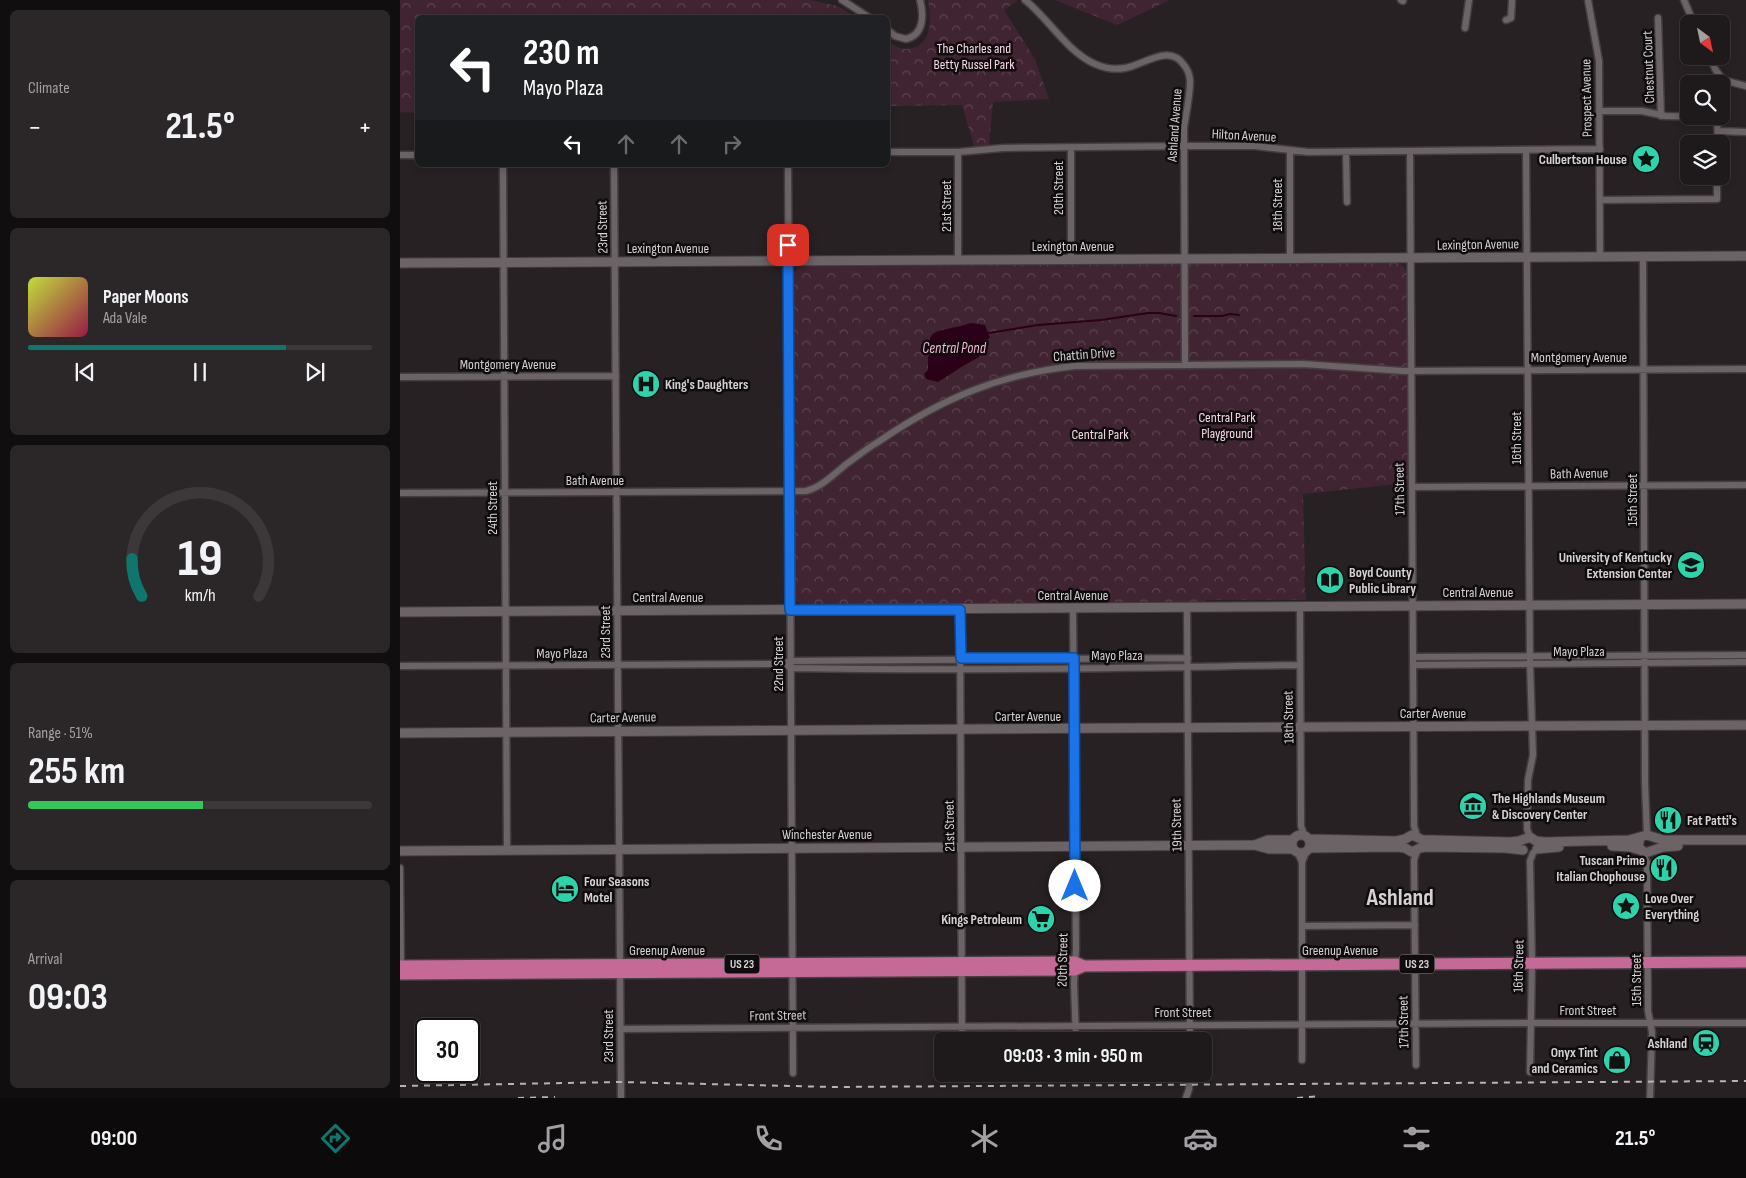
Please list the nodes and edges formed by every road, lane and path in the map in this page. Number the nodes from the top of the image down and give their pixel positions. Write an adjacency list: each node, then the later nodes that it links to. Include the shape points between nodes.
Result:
1 (842, 0): 8 (street)
2 (920, 0): 13 (street, via 920,30 906,39)
3 (1025, 0): 21 (street, Ashland Avenue, via 1072,47 1095,64 1113,69 1159,56 1179,58 1189,73 1190,82)
4 (1469, 0): 12 (street)
5 (1512, 0): 11 (street, via 1511,18)
6 (1588, 0): 16 (street, Prospect Avenue, via 1599,61)
7 (1684, 0): 9 (street)
8 (865, 15)
9 (1690, 15)
10 (1658, 18): 17 (street, Chestnut Court)
11 (1506, 20)
12 (1464, 28)
13 (890, 32)
14 (1713, 65): 15 (street, via 1723,80)
15 (1746, 86)
16 (1599, 111): 17 (street, via 1642,111); 23 (street, Prospect Avenue)
17 (1662, 116): 18 (street, via 1718,117)
18 (1718, 131): 19 (street); 20 (street)
19 (1746, 132)
20 (1718, 135)
21 (1184, 146): 22 (street, Hilton Avenue); 25 (street, Hilton Avenue, via 1255,146); 43 (street, Ashland Avenue)
22 (1071, 147): 28 (street, Hilton Avenue); 42 (street, 20th Street)
23 (1600, 149): 24 (street, Hilton Avenue); 36 (street, Prospect Avenue)
24 (1526, 150): 26 (street, Hilton Avenue); 41 (street, 16th Street)
25 (1290, 151): 29 (street, Hilton Avenue); 44 (street, 18th Street)
26 (1410, 151): 29 (street, Hilton Avenue); 45 (street, 17th Street)
27 (890, 152): 28 (street, Hilton Avenue)
28 (958, 152): 46 (street, 21st Street)
29 (1346, 152): 37 (street)
30 (400, 155): 31 (street)
31 (415, 155)
32 (503, 167): 47 (street, 24th Street)
33 (614, 167): 48 (street, 23rd Street)
34 (788, 167): 49 (street, 22nd Street)
35 (1717, 185): 36 (street, via 1717,198)
36 (1600, 200): 38 (street, Prospect Avenue)
37 (1347, 202)
38 (1600, 256): 39 (street, Lexington Avenue); 41 (street, Lexington Avenue)
39 (1643, 256): 40 (street, Lexington Avenue); 54 (street, 15th Street)
40 (1746, 256)
41 (1527, 257): 45 (street, Lexington Avenue); 53 (street, 16th Street)
42 (1071, 259): 43 (street, Lexington Avenue); 46 (street, Lexington Avenue)
43 (1184, 259): 44 (street, Lexington Avenue); 51 (street, Ashland Avenue)
44 (1290, 259): 45 (street, Lexington Avenue)
45 (1410, 259): 55 (street, 17th Street)
46 (958, 260): 49 (street, Lexington Avenue)
47 (503, 262): 48 (street, Lexington Avenue); 50 (street, Lexington Avenue); 58 (street, 24th Street)
48 (615, 262): 49 (street, Lexington Avenue); 56 (street, 23rd Street)
49 (789, 262): 63 (street, 22nd Street)
50 (400, 263)
51 (1185, 364): 55 (street, Chattin Drive, via 1302,364); 63 (street, Chattin Drive, via 1076,366 995,382 925,413 862,452 815,488)
52 (1746, 369): 54 (street, Montgomery Avenue)
53 (1528, 370): 54 (street, Montgomery Avenue); 55 (street, Montgomery Avenue); 61 (street, 16th Street)
54 (1644, 370): 59 (street, 15th Street)
55 (1411, 371): 62 (street, 17th Street)
56 (616, 376): 58 (street, Montgomery Avenue); 65 (street, 23rd Street)
57 (400, 377): 58 (street, Montgomery Avenue)
58 (504, 377): 64 (street, 24th Street)
59 (1644, 485): 60 (street, Bath Avenue); 61 (street, Bath Avenue); 68 (street, 15th Street)
60 (1746, 485)
61 (1528, 486): 62 (street, Bath Avenue); 69 (street, 16th Street)
62 (1412, 487): 71 (street, 17th Street)
63 (790, 491): 65 (street, Bath Avenue); 74 (street, 22nd Street)
64 (505, 492): 65 (street, Bath Avenue); 66 (street, Bath Avenue); 78 (street, 24th Street)
65 (617, 492): 76 (street, 23rd Street)
66 (400, 493)
67 (1746, 604): 68 (street, Central Avenue)
68 (1645, 605): 69 (street, Central Avenue); 79 (street, 15th Street)
69 (1529, 606): 71 (street, Central Avenue); 81 (street, 16th Street)
70 (1300, 607): 71 (street, Central Avenue); 72 (street, Central Avenue); 91 (street, 18th Street)
71 (1413, 607): 82 (street, 17th Street)
72 (1188, 608): 73 (street, Central Avenue); 85 (street, 19th Street)
73 (1073, 609): 75 (street, Central Avenue); 84 (street, 20th Street)
74 (790, 610): 75 (street, Central Avenue); 76 (street, Central Avenue); 88 (street, 22nd Street)
75 (960, 610): 83 (street, 21st Street)
76 (618, 611): 78 (street, Central Avenue); 94 (street, 23rd Street)
77 (400, 612): 78 (street, Central Avenue)
78 (505, 612): 90 (street, 24th Street)
79 (1645, 654): 80 (street, Mayo Plaza); 81 (street, Mayo Plaza); 87 (street, 15th Street)
80 (1746, 654)
81 (1530, 655): 82 (street, Mayo Plaza); 89 (street, 16th Street)
82 (1413, 657): 92 (street, 17th Street)
83 (961, 658): 84 (street, Mayo Plaza); 88 (street, Mayo Plaza); 97 (street, 21st Street)
84 (1074, 658): 85 (street, Mayo Plaza); 96 (street, 20th Street)
85 (1188, 658): 95 (street, 19th Street)
86 (1746, 662): 87 (street, Mayo Plaza)
87 (1645, 663): 89 (street, Mayo Plaza); 101 (street, 15th Street)
88 (788, 664): 94 (street, Mayo Plaza); 97 (street, Mayo Plaza); 104 (street, 22nd Street)
89 (1530, 664): 92 (street, Mayo Plaza); 100 (street, 16th Street)
90 (505, 665): 93 (street, Mayo Plaza); 94 (street, Mayo Plaza); 108 (street, 24th Street)
91 (1300, 665): 95 (street, Mayo Plaza); 102 (street, 18th Street)
92 (1413, 665): 99 (street, 17th Street)
93 (400, 666)
94 (618, 666): 107 (street, 23rd Street)
95 (1188, 667): 96 (street, Mayo Plaza); 103 (street, 19th Street)
96 (1074, 668): 97 (street, Mayo Plaza); 105 (street, 20th Street)
97 (961, 669): 106 (street, 21st Street)
98 (1746, 725): 101 (street, Carter Avenue)
99 (1413, 726): 100 (street, Carter Avenue); 102 (street, Carter Avenue); 113 (street, 17th Street)
100 (1532, 726): 101 (street, Carter Avenue); 119 (street, 16th Street, via 1527,829)
101 (1645, 726): 110 (street, 15th Street)
102 (1301, 727): 103 (street, Carter Avenue); 112 (street, 18th Street)
103 (1187, 728): 105 (street, Carter Avenue); 114 (street, 19th Street)
104 (790, 729): 106 (street, Carter Avenue); 107 (street, Carter Avenue); 117 (street, 22nd Street)
105 (1075, 729): 106 (street, Carter Avenue); 116 (street, 20th Street)
106 (960, 730): 118 (street, 21st Street)
107 (618, 731): 108 (street, Carter Avenue); 121 (street, 23rd Street)
108 (506, 732): 109 (street, Carter Avenue); 120 (street, 24th Street)
109 (400, 733)
110 (1647, 837): 111 (street, Winchester Avenue, via 1667,841); 119 (street, Winchester Avenue); 123 (street, via 1638,844); 123 (street, via 1657,844)
111 (1746, 840)
112 (1301, 844): 113 (street, Winchester Avenue, via 1396,841); 114 (street, Winchester Avenue, via 1269,849 1254,845); 126 (street, 18th Street)
113 (1413, 845): 119 (street, Winchester Avenue, via 1507,842); 125 (street, 17th Street)
114 (1189, 846): 116 (street, Winchester Avenue); 131 (street, 19th Street)
115 (1746, 846): 123 (street, Winchester Avenue, via 1679,846)
116 (1075, 847): 118 (street, Winchester Avenue); 133 (street, 20th Street)
117 (792, 848): 118 (street, Winchester Avenue); 121 (street, Winchester Avenue); 135 (street, 22nd Street)
118 (962, 848): 134 (street, 21st Street)
119 (1530, 848): 123 (street, Winchester Avenue, via 1630,847); 130 (street, 16th Street)
120 (507, 850): 121 (street, Winchester Avenue); 122 (street, Winchester Avenue)
121 (619, 850): 136 (street, 23rd Street)
122 (400, 851)
123 (1647, 851): 128 (street, 15th Street)
124 (400, 868): 137 (street)
125 (1415, 925): 126 (street); 129 (street, 17th Street)
126 (1302, 926): 132 (street, 18th Street)
127 (1746, 962): 128 (highway, Greenup Avenue / US 23)
128 (1648, 963): 130 (highway, Greenup Avenue / US 23); 139 (street, 15th Street, via 1648,1011)
129 (1415, 964): 130 (highway, Greenup Avenue / US 23); 132 (highway, Greenup Avenue / US 23); 142 (street, 17th Street)
130 (1532, 964): 138 (street, 16th Street)
131 (1189, 965): 132 (highway, Greenup Avenue / US 23); 133 (highway, Greenup Avenue / US 23); 144 (street, 19th Street)
132 (1302, 965): 141 (street, 18th Street)
133 (1078, 966): 134 (highway, Greenup Avenue / US 23); 143 (street, 20th Street)
134 (962, 967): 135 (highway, Greenup Avenue / US 23); 145 (street, 21st Street)
135 (792, 968): 136 (highway, Greenup Avenue / US 23); 146 (street, 22nd Street)
136 (620, 969): 137 (highway, Greenup Avenue / US 23); 147 (street, 23rd Street)
137 (401, 970)
138 (1530, 1023): 139 (street, Front Street); 142 (street, Front Street); 154 (street, 16th Street)
139 (1652, 1023): 140 (street, Front Street); 158 (street, 15th Street)
140 (1746, 1023)
141 (1302, 1024): 142 (street, Front Street); 144 (street, Front Street); 151 (street, 18th Street)
142 (1415, 1024): 152 (street, 17th Street)
143 (1075, 1025): 144 (street, Front Street); 145 (street, Front Street); 149 (street, 20th Street)
144 (1190, 1025): 150 (street, 19th Street)
145 (962, 1026): 146 (street, Front Street); 148 (street, 21st Street)
146 (793, 1027): 147 (street, Front Street); 153 (street, 22nd Street)
147 (620, 1029): 156 (street, 23rd Street)
148 (962, 1032)
149 (1075, 1032)
150 (1190, 1032)
151 (1302, 1060)
152 (1416, 1065)
153 (794, 1072)
154 (1530, 1072)
155 (1189, 1082): 157 (street)
156 (621, 1098)
157 (1186, 1098)
158 (1650, 1098)

